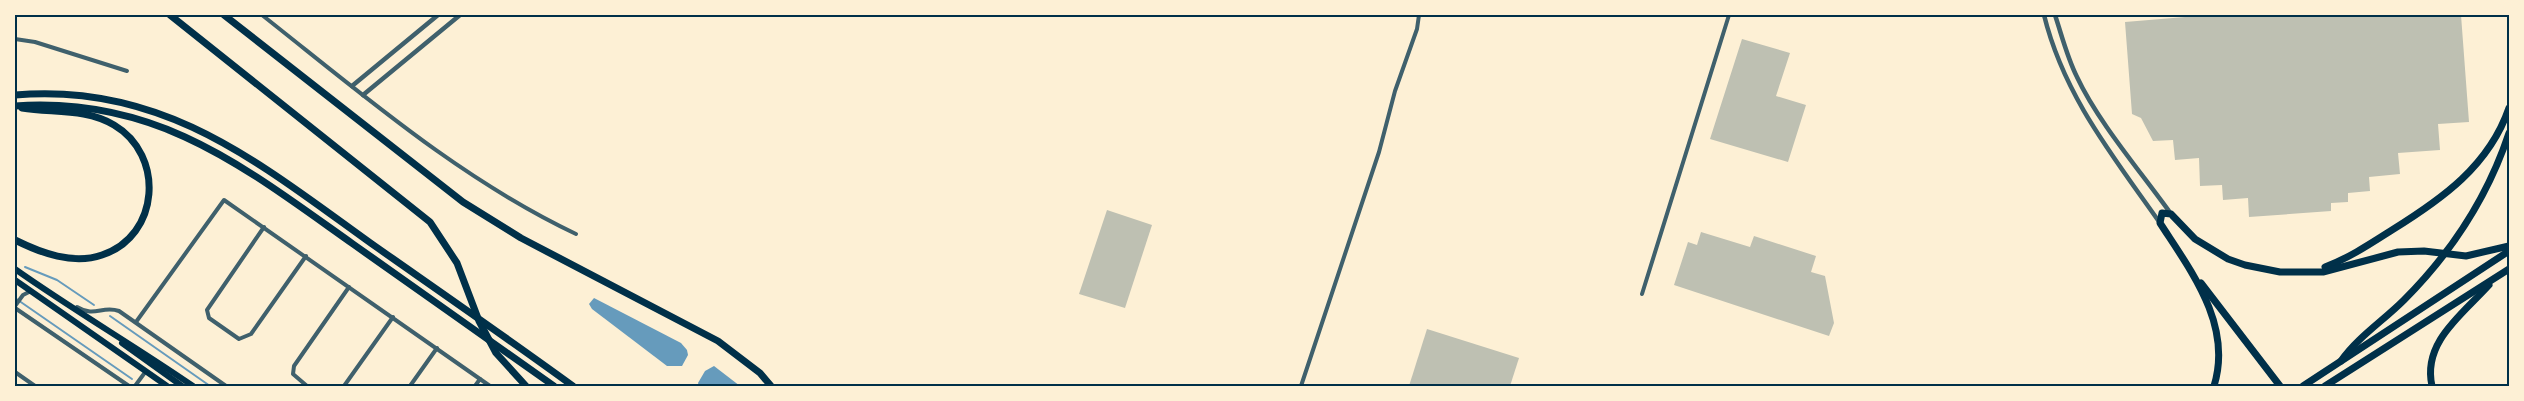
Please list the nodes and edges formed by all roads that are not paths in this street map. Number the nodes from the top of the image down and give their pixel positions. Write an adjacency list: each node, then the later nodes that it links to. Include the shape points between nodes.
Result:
1 (170, 15): 61 (highway, via 430,222 457,264 479,321 496,353)
2 (224, 15): 64 (highway, via 476,210 521,238 718,340)
3 (262, 15): 12 (street)
4 (438, 15): 12 (street)
5 (460, 15): 14 (street)
6 (1419, 15): 65 (street, via 1376,161)
7 (1730, 15): 35 (street)
8 (2044, 15): 19 (street, via 2058,62 2075,98)
9 (2055, 15): 18 (street, via 2078,79)
10 (15, 39): 11 (street, via 36,42)
11 (127, 71)
12 (352, 86): 14 (street)
13 (15, 95): 63 (highway, via 70,94 106,98 147,108 203,131 273,173)
14 (363, 95): 21 (street, via 495,191)
15 (15, 107): 22 (highway, via 68,111 114,125 140,150 150,176 150,189 139,226 124,242 103,255 62,257 38,251); 62 (highway, via 70,105 103,109 159,125 199,142 269,185)
16 (2509, 108): 29 (highway, via 2493,144 2457,186 2358,251)
17 (2509, 133): 43 (highway, via 2490,178 2461,231 2432,270 2404,300 2353,344)
18 (2171, 214): 19 (highway, via 2162,213); 29 (highway, via 2195,239 2228,259 2262,270)
19 (2160, 223): 28 (highway)
20 (264, 227): 25 (street); 25 (street, via 207,310 209,318 239,339 251,334); 39 (street, via 227,200 222,201)
21 (576, 234)
22 (15, 240)
23 (2509, 246): 29 (highway, via 2466,256 2424,251 2398,252)
24 (2509, 251): 43 (highway)
25 (306, 256): 33 (street)
26 (15, 269): 32 (highway)
27 (2509, 269): 30 (highway)
28 (2190, 270): 66 (highway, via 2206,298 2217,330 2218,362); 67 (highway)
29 (2310, 273)
30 (2494, 279): 69 (highway); 70 (highway, via 2448,328 2436,346 2430,368)
31 (15, 280): 34 (highway)
32 (36, 284): 37 (street, via 86,312); 40 (highway)
33 (350, 287): 38 (street); 56 (street, via 294,366 293,374)
34 (31, 291): 36 (street); 44 (highway)
35 (1642, 294)
36 (15, 306): 49 (street)
37 (104, 310): 39 (street, via 111,308); 40 (street, via 97,318)
38 (392, 317): 42 (street); 57 (street)
39 (136, 322): 55 (street)
40 (98, 326): 41 (highway)
41 (107, 331): 53 (highway); 54 (highway)
42 (437, 348): 47 (street); 58 (street)
43 (2341, 361): 68 (highway)
44 (146, 371): 46 (highway); 50 (street)
45 (15, 372): 48 (street)
46 (152, 376): 51 (highway); 52 (highway)
47 (480, 379): 59 (street); 60 (street)
48 (35, 386)
49 (129, 386)
50 (135, 386)
51 (163, 386)
52 (167, 386)
53 (182, 386)
54 (193, 386)
55 (226, 386)
56 (307, 386)
57 (344, 386)
58 (410, 386)
59 (475, 386)
60 (490, 386)
61 (526, 386)
62 (554, 386)
63 (574, 386)
64 (771, 386)
65 (1301, 386)
66 (2214, 386)
67 (2280, 386)
68 (2303, 386)
69 (2325, 386)
70 (2432, 386)

